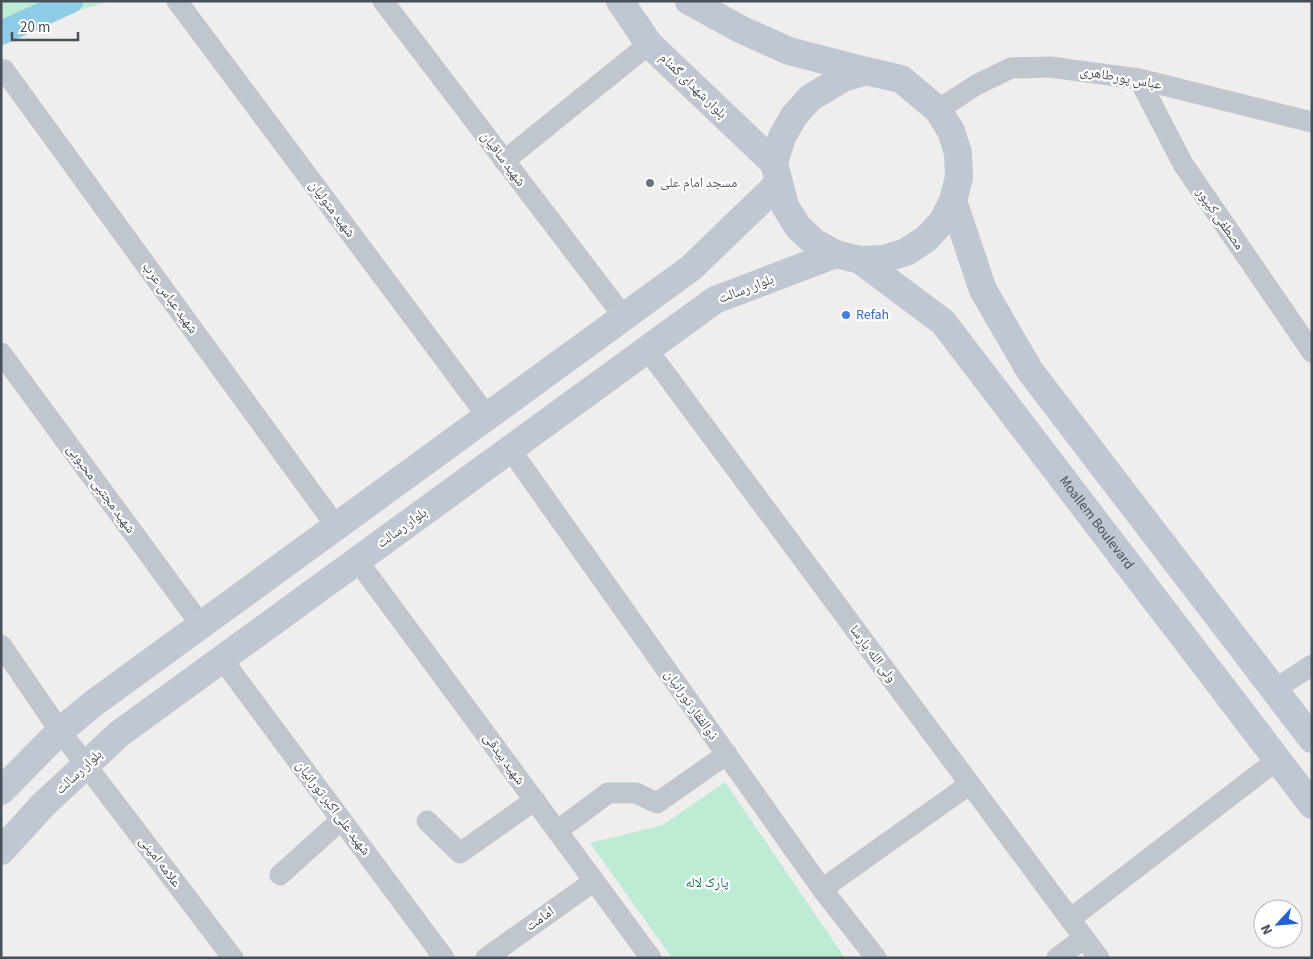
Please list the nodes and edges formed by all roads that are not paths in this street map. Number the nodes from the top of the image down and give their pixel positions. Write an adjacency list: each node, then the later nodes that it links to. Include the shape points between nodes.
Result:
1 (177, 1): 19 (street, شهید متولیان)
2 (383, 1): 11 (street, شهید ساقیان)
3 (620, 1): 5 (main road, بلوار شهدای گمنام)
4 (689, 1): 7 (main road, via 789,51)
5 (649, 44): 11 (street); 12 (main road, بلوار شهدای گمنام)
6 (2, 71): 21 (street, شهید عباس عرب)
7 (866, 71): 9 (main road, via 901,79); 12 (main road, via 843,78 810,98 794,116 782,137)
8 (1139, 80): 9 (street, عباس پورطاهری, via 1050,67 1011,68 976,85); 10 (street, عباس پورطاهری); 17 (street, مصطفی کیپور, via 1183,164)
9 (938, 110): 13 (main road, via 951,131 958,153 959,177)
10 (1312, 122)
11 (504, 161): 15 (street, شهید ساقیان)
12 (776, 174): 14 (main road, Moallem Boulevard, via 785,206 798,227 815,243); 15 (main road, via 691,268)
13 (954, 201): 14 (main road, via 942,222 926,239 906,252 884,259); 27 (main road, via 983,290 1030,371)
14 (848, 257): 16 (main road, بلوار رسالت, via 715,300); 31 (main road, Moallem Boulevard, via 943,322)
15 (624, 317): 19 (main road)
16 (647, 350): 20 (main road, بلوار رسالت); 33 (street, ولی الله پارسا)
17 (1312, 352)
18 (1, 353): 23 (street, شهید مجتبی محبوبی)
19 (487, 416): 21 (main road)
20 (510, 450): 22 (main road, بلوار رسالت); 30 (street, ذوالفقار تورانیان)
21 (336, 526): 23 (main road)
22 (358, 560): 25 (main road, بلوار رسالت); 35 (street, شهید بیدقی)
23 (201, 624): 28 (main road)
24 (1, 645): 28 (street, علامه امینی)
25 (222, 658): 32 (main road, بلوار رسالت, via 119,734); 37 (street, شهید علی اکبر تورانیان)
26 (1312, 665): 27 (street)
27 (1274, 690): 29 (main road)
28 (60, 731): 32 (street, علامه امینی); 34 (main road)
29 (1312, 740)
30 (727, 754): 39 (street, via 657,803 636,792 608,794); 43 (street, ذوالفقار تورانیان)
31 (1277, 760): 36 (main road, Moallem Boulevard); 44 (street)
32 (87, 766): 40 (main road, بلوار رسالت, via 43,805); 46 (street, علامه امینی)
33 (970, 784): 43 (street); 44 (street, ولی الله پارسا)
34 (1, 791)
35 (535, 800): 38 (street, via 460,853); 39 (street, شهید بیدقی)
36 (1312, 805)
37 (341, 820): 41 (street); 47 (street, شهید علی اکبر تورانیان)
38 (427, 821)
39 (558, 831): 42 (street, شهید بیدقی)
40 (1, 851)
41 (280, 875)
42 (594, 881): 48 (street, امامت); 49 (street, شهید بیدقی)
43 (822, 889): 50 (street, ذوالفقار تورانیان)
44 (1070, 919): 45 (street, ولی الله پارسا)
45 (1084, 938): 51 (street); 52 (street, ولی الله پارسا)
46 (233, 958)
47 (444, 958)
48 (486, 958)
49 (651, 958)
50 (876, 958)
51 (1057, 958)
52 (1099, 958)

